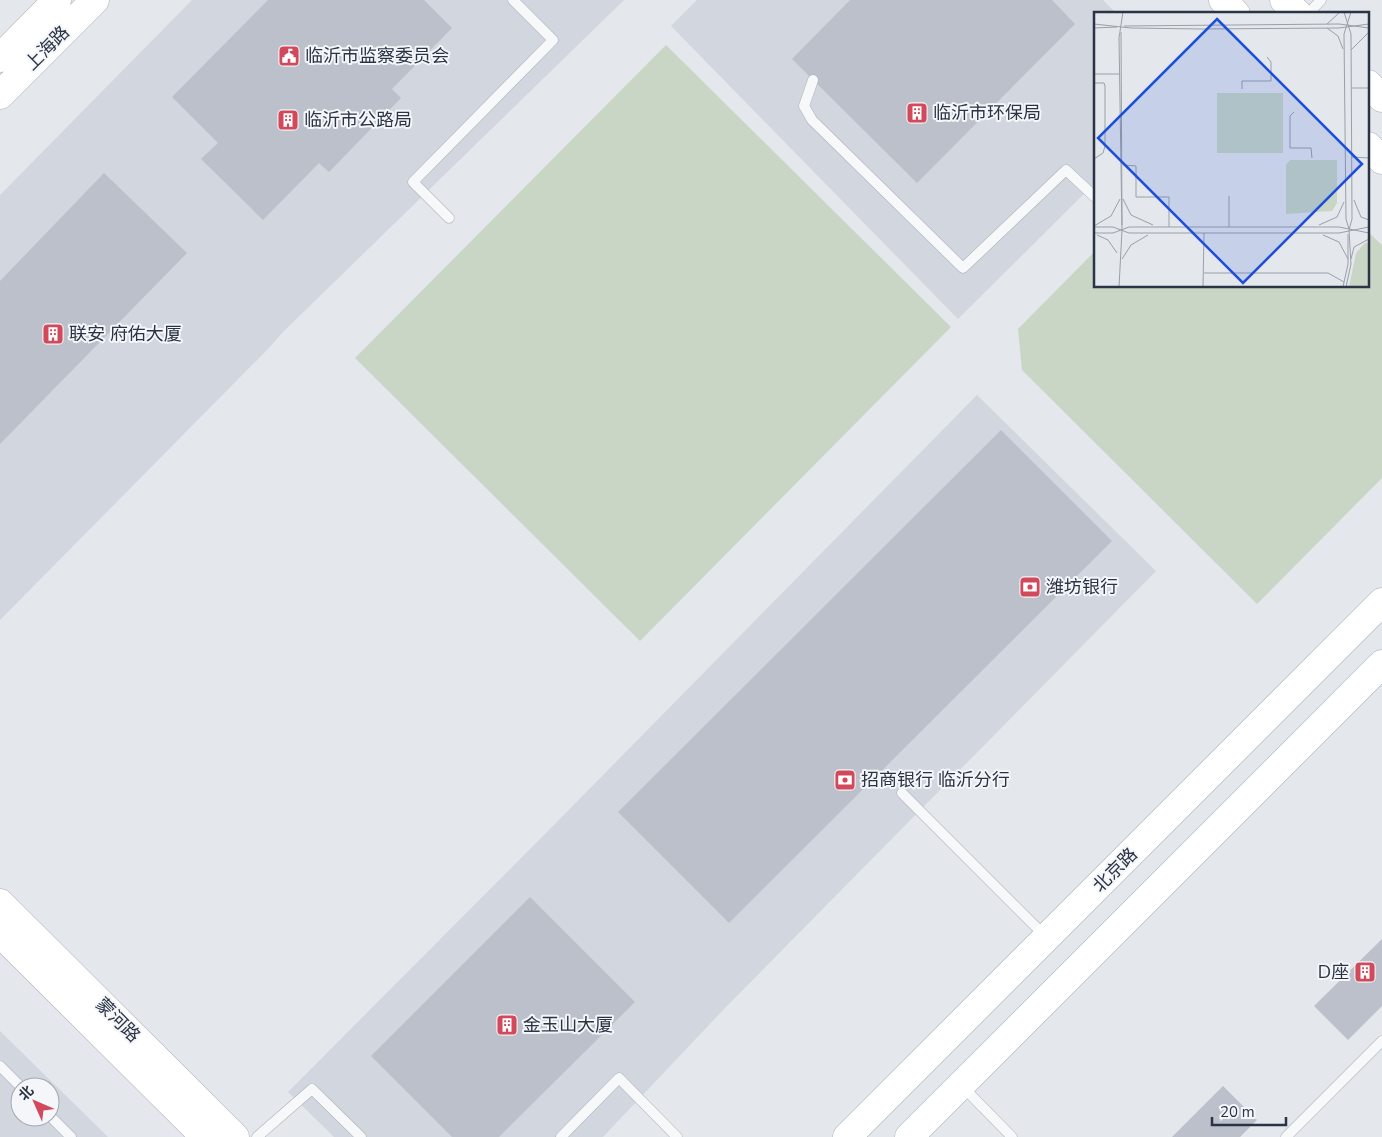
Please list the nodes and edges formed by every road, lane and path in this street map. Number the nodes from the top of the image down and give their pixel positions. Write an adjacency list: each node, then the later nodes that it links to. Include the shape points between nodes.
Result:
1 (57, 0): 10 (main road, 上海路)
2 (94, 0): 13 (main road, 上海路)
3 (513, 0): 18 (lane, via 553,40 412,182)
4 (1223, 0): 7 (main road)
5 (1284, 0): 8 (main road)
6 (1321, 0): 9 (lane)
7 (1234, 12)
8 (1296, 12)
9 (1310, 12)
10 (0, 58)
11 (813, 80): 17 (lane, via 804,106 812,120 963,268 1066,170)
12 (1370, 86): 14 (main road)
13 (0, 95)
14 (1382, 98)
15 (1370, 148): 16 (main road)
16 (1382, 160)
17 (1094, 196)
18 (449, 218)
19 (1382, 602): 24 (main road, 北京路)
20 (1382, 664): 28 (main road)
21 (902, 793): 24 (lane)
22 (0, 903): 32 (main road, 蒙河路)
23 (0, 933): 31 (main road, 蒙河路)
24 (1047, 938): 37 (main road, 北京路)
25 (1382, 1041): 40 (lane)
26 (0, 1066): 27 (lane)
27 (11, 1077)
28 (961, 1085): 38 (main road); 39 (lane)
29 (60, 1126): 30 (lane)
30 (71, 1137)
31 (205, 1137)
32 (235, 1137)
33 (257, 1137): 34 (lane, via 312,1090)
34 (361, 1137)
35 (561, 1137): 36 (lane, via 619,1078)
36 (677, 1137)
37 (848, 1137)
38 (908, 1137)
39 (1012, 1137)
40 (1286, 1137)

